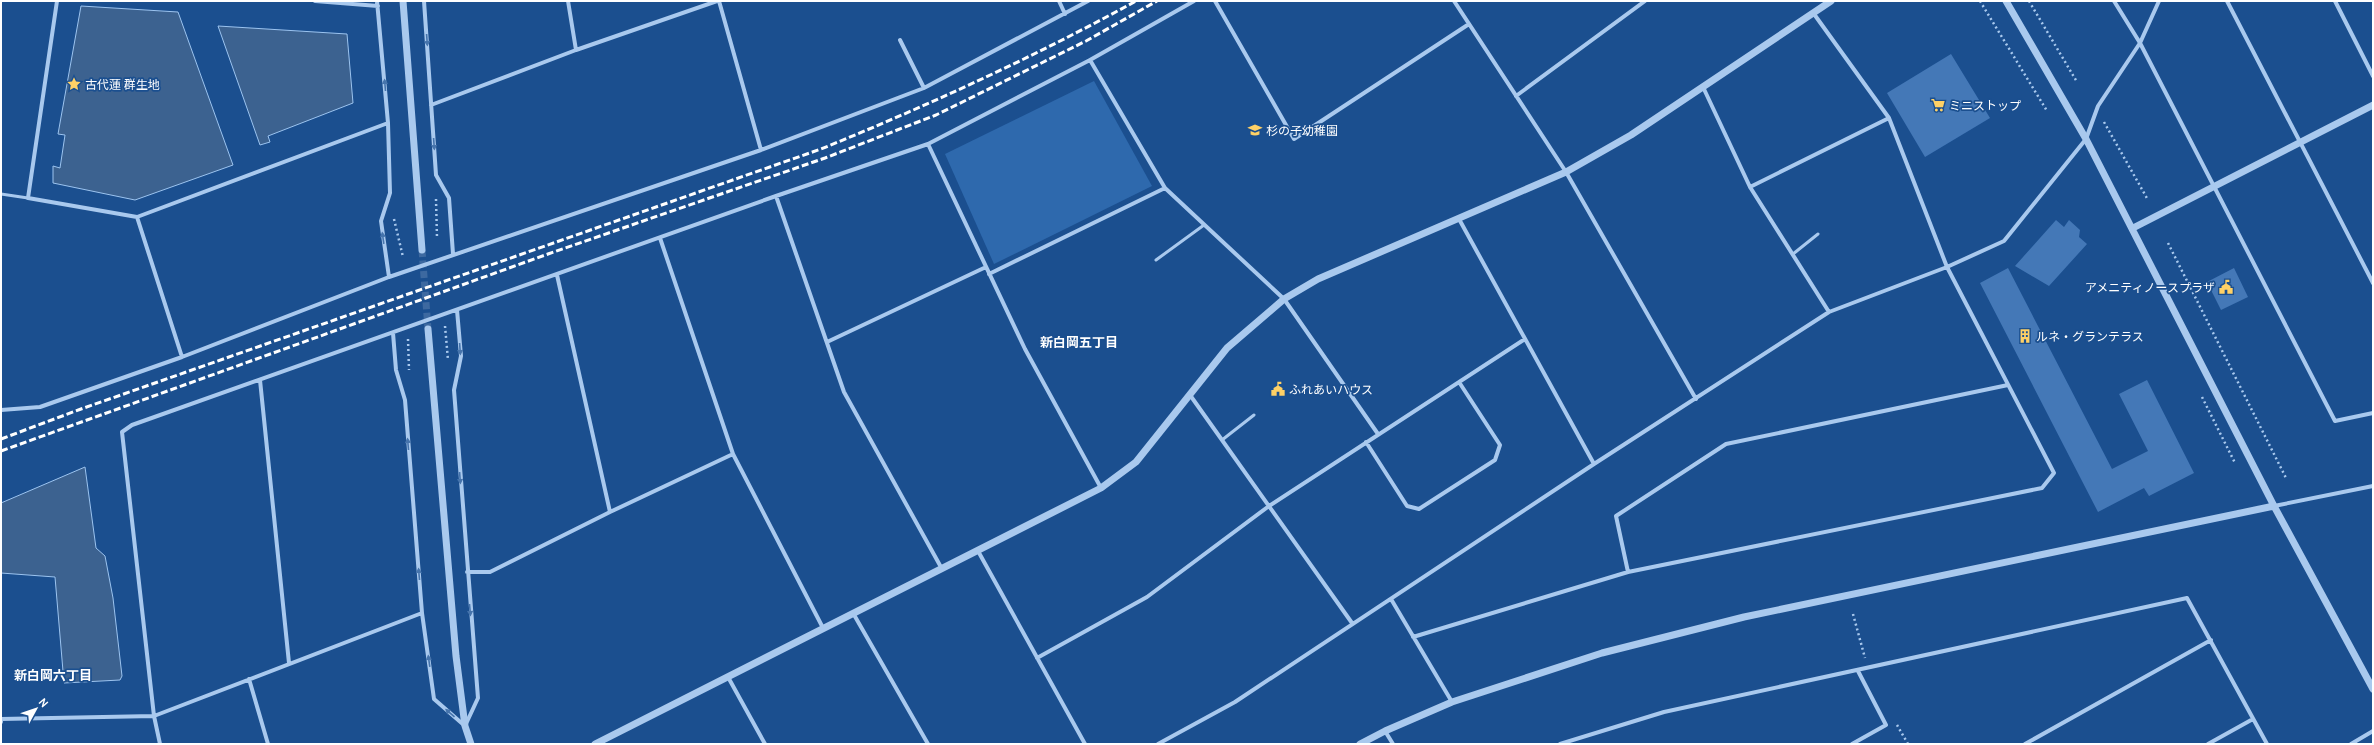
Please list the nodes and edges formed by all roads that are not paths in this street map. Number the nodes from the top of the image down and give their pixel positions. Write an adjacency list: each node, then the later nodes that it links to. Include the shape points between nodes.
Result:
1 (57, 1): 47 (street)
2 (315, 1): 20 (street)
3 (402, 1): 54 (street)
4 (424, 1): 33 (street, one-way to 33)
5 (568, 1): 27 (street)
6 (718, 1): 27 (street); 40 (street)
7 (1059, 1): 22 (street)
8 (1088, 1): 22 (street)
9 (1194, 1): 28 (street)
10 (1215, 1): 24 (street, via 1294,139)
11 (1454, 1): 24 (street)
12 (1635, 1): 21 (street)
13 (1645, 1): 21 (street)
14 (1831, 1): 23 (street)
15 (2006, 1): 37 (street)
16 (2114, 1): 26 (street)
17 (2159, 1): 26 (street)
18 (2227, 1): 38 (street)
19 (2335, 1): 29 (street)
20 (377, 3): 36 (street, one-way to 20)
21 (1638, 6): 32 (street)
22 (1066, 14): 31 (street)
23 (1814, 14): 30 (street); 35 (street)
24 (1469, 24): 32 (street)
25 (900, 40): 31 (street)
26 (2140, 43): 37 (street, via 2097,109); 42 (street)
27 (576, 50): 33 (street)
28 (1090, 60): 39 (street); 44 (street)
29 (2373, 76)
30 (1703, 87): 41 (street, via 1631,135); 43 (street)
31 (924, 88): 40 (street)
32 (1516, 96): 41 (street)
33 (431, 105): 55 (street, one-way to 55, via 436,175 449,198)
34 (2373, 105): 38 (street)
35 (1889, 118): 43 (street); 59 (street)
36 (388, 124): 48 (street); 62 (street, one-way to 36, via 381,221 390,193)
37 (2086, 139): 51 (street); 59 (street, via 2004,241)
38 (2299, 142): 42 (street); 63 (street)
39 (928, 144): 46 (street); 58 (street)
40 (761, 150): 55 (street)
41 (1566, 172): 49 (street); 76 (street)
42 (2213, 185): 51 (street); 78 (street, via 2335,421)
43 (1750, 187): 56 (street)
44 (1165, 188): 50 (street); 60 (street)
45 (1, 194): 47 (lane)
46 (776, 196): 53 (street); 70 (street)
47 (28, 198): 48 (street)
48 (137, 217): 71 (street)
49 (1459, 219): 64 (street, via 1318,278); 69 (street)
50 (1204, 225): 57 (lane); 64 (street)
51 (2133, 228): 88 (street)
52 (1818, 234): 56 (lane)
53 (660, 238): 61 (street); 83 (street)
54 (422, 250)
55 (453, 254): 62 (street)
56 (1793, 254): 66 (street)
57 (1156, 260)
58 (986, 267): 60 (street); 70 (street)
59 (1948, 267): 66 (street); 74 (street)
60 (989, 274): 86 (street)
61 (557, 275): 65 (street); 89 (street)
62 (388, 277): 71 (street)
63 (2373, 283)
64 (1284, 299): 75 (street, via 1227,348); 80 (street)
65 (457, 310): 68 (street); 92 (street, one-way to 92, via 460,356 454,390)
66 (1829, 312): 76 (street)
67 (428, 329): 111 (street, via 456,656)
68 (393, 333): 72 (street); 95 (street, one-way to 68, via 405,400 396,370)
69 (1525, 339): 73 (street); 84 (street)
70 (826, 342): 91 (street, via 844,392)
71 (182, 357): 77 (street, via 40,407)
72 (260, 380): 102 (street); 108 (street, via 132,426 122,432)
73 (1459, 382): 80 (street); 82 (street, via 1500,445 1495,460 1419,510 1407,506)
74 (2008, 385): 93 (street, via 1726,444 1616,516); 93 (street, via 2054,473 2042,488)
75 (1190, 395): 81 (street); 86 (street, via 1136,462)
76 (1696, 399): 84 (street)
77 (1, 410)
78 (2373, 413)
79 (1254, 415): 81 (lane)
80 (1378, 434): 82 (street)
81 (1222, 440): 87 (street)
82 (1366, 442): 87 (street)
83 (733, 454): 89 (street); 98 (street)
84 (1594, 464): 94 (street)
85 (2373, 486): 88 (street)
86 (1101, 488): 90 (street)
87 (1269, 506): 97 (street); 101 (street, via 1147,597)
88 (2274, 506): 106 (street); 107 (street, via 1744,616 1602,653)
89 (610, 512): 92 (street, via 490,572)
90 (978, 550): 91 (street); 101 (street)
91 (942, 569): 96 (street)
92 (467, 572): 111 (street, one-way to 111, via 478,698)
93 (1628, 572): 99 (street)
94 (1391, 599): 97 (street); 99 (street)
95 (422, 613): 102 (street); 111 (street, one-way to 95, via 434,699)
96 (852, 613): 98 (street); 119 (street)
97 (1352, 623): 121 (street, via 1235,702)
98 (823, 628): 104 (street)
99 (1413, 637): 107 (street)
100 (2211, 640): 103 (street, via 2187,598); 109 (street); 126 (street)
101 (1037, 658): 120 (street)
102 (289, 663): 105 (street)
103 (1858, 671): 124 (street, via 1664,712); 125 (street, via 1886,725)
104 (728, 677): 114 (street); 118 (street)
105 (249, 679): 108 (street); 116 (street)
106 (2373, 689)
107 (1452, 702): 112 (street)
108 (154, 716): 110 (street); 115 (street)
109 (2253, 719): 127 (street); 128 (street)
110 (1, 720)
111 (465, 726): 117 (street)
112 (1385, 731): 122 (street); 123 (street)
113 (2373, 731): 129 (street)
114 (599, 743)
115 (160, 744)
116 (268, 744)
117 (471, 744)
118 (765, 744)
119 (928, 744)
120 (1085, 744)
121 (1158, 744)
122 (1360, 744)
123 (1393, 744)
124 (1560, 744)
125 (1852, 744)
126 (2025, 744)
127 (2208, 744)
128 (2267, 744)
129 (2351, 744)

